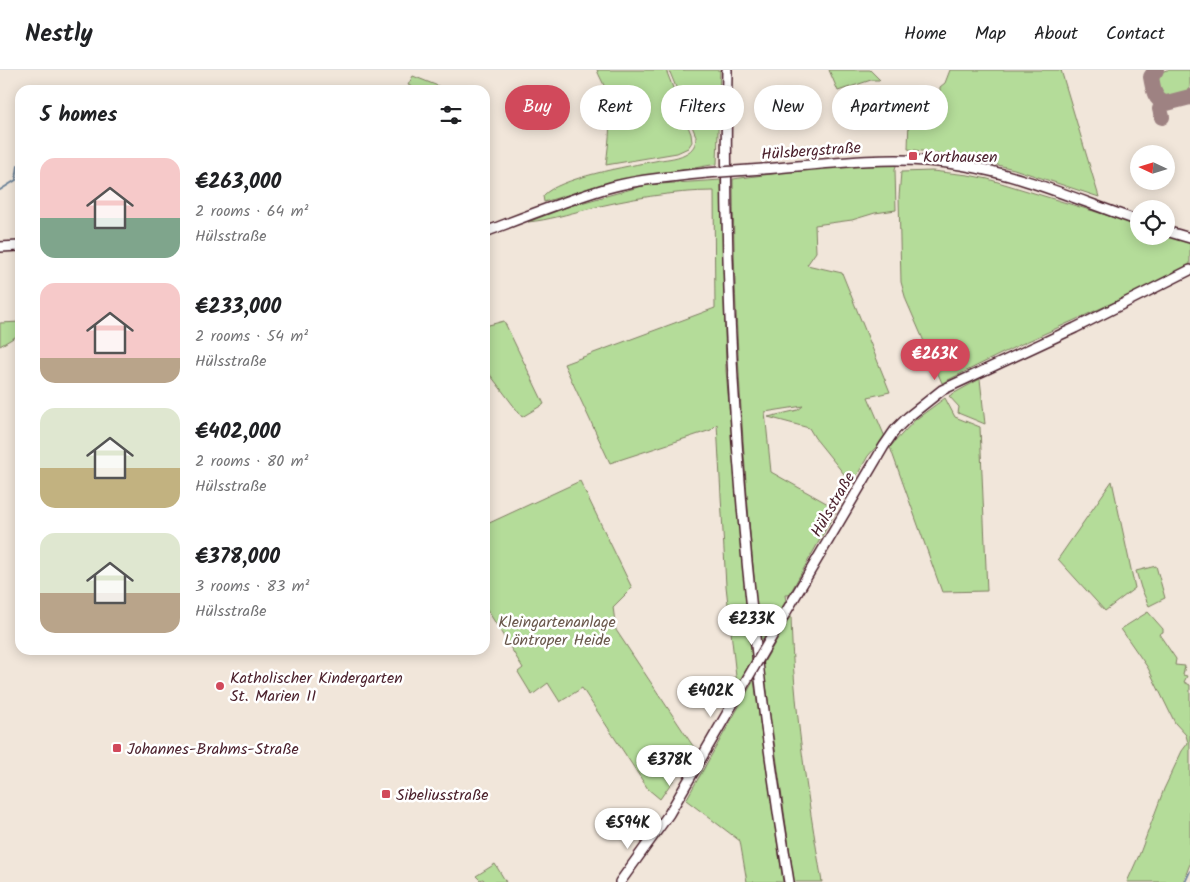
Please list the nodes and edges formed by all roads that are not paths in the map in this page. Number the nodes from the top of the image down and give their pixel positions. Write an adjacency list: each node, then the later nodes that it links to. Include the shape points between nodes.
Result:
1 (727, 70): 10 (street, via 733,380 745,545 765,720)
2 (1130, 218): 3 (street, Hülsbergstraße, bridge, via 1022,179 960,164 898,160 764,168 635,182 605,188)
3 (490, 230)
4 (1175, 234): 5 (street)
5 (1190, 238)
6 (15, 246): 7 (street)
7 (0, 247)
8 (1190, 270): 9 (street, Hülsstraße, bridge, via 942,390 895,430 669,814)
9 (620, 882)
10 (789, 882)

